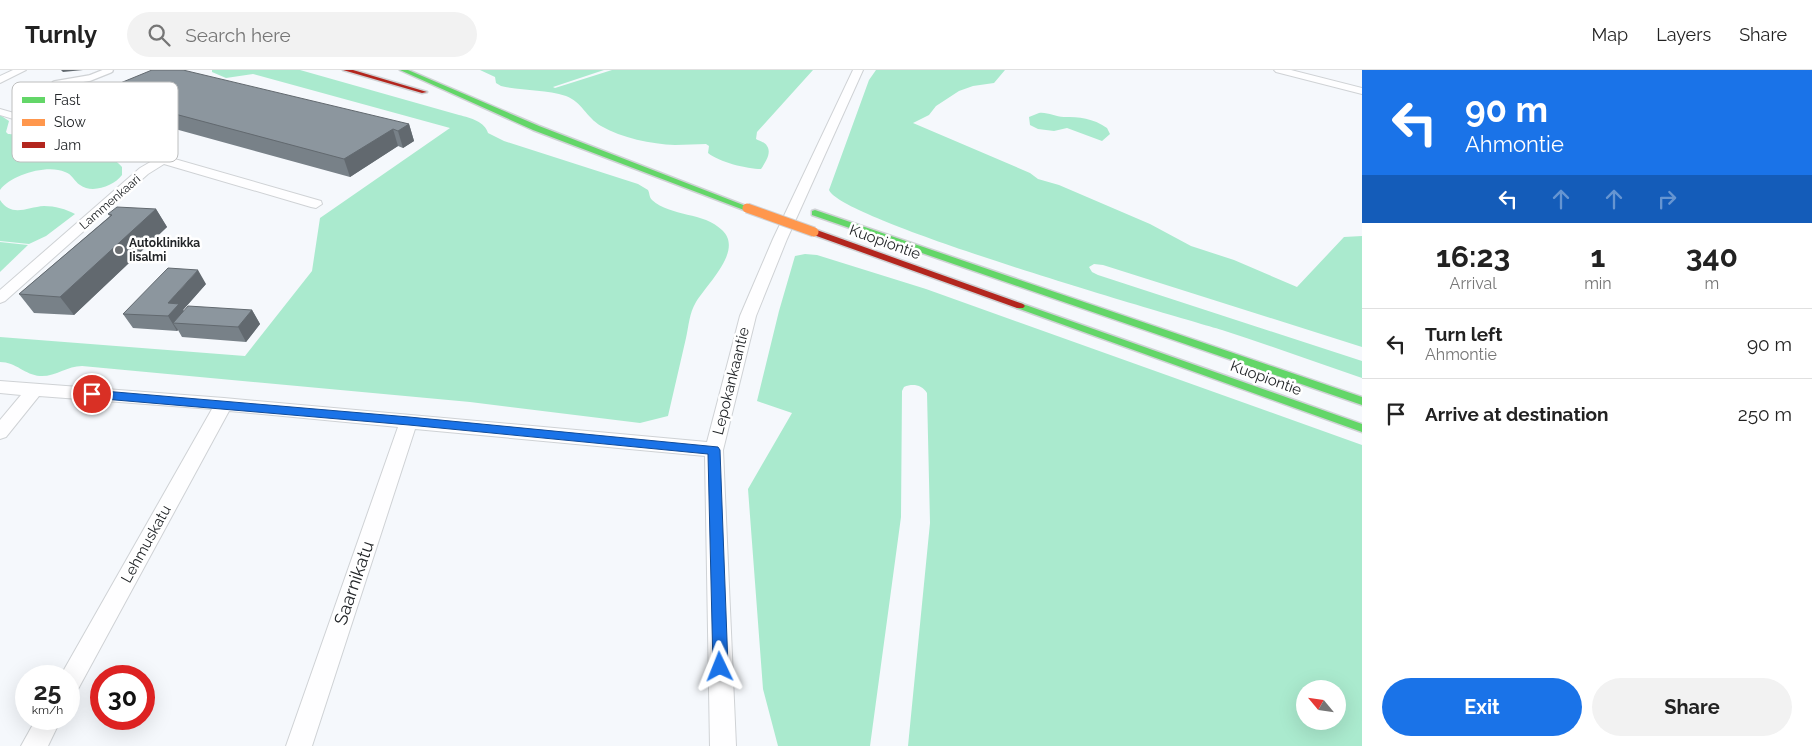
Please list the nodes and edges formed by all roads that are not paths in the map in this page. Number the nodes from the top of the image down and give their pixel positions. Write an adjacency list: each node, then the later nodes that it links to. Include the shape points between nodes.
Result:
1 (22, 70): 7 (street)
2 (110, 70): 8 (lane)
3 (346, 70): 12 (highway)
4 (403, 70): 12 (highway, Kuopiontie)
5 (858, 70): 25 (street, Lepokankaantie, via 748,316)
6 (1278, 70): 9 (street)
7 (0, 80)
8 (67, 82)
9 (1362, 91)
10 (0, 112): 11 (street, Lammenkaari)
11 (12, 116)
12 (536, 128): 23 (highway, Kuopiontie, bridge, via 747,208)
13 (159, 162): 17 (street, Lammenkaari, via 144,171)
14 (169, 162): 16 (street)
15 (780, 200): 20 (highway, Kuopiontie)
16 (316, 204)
17 (0, 298)
18 (0, 387): 19 (street)
19 (35, 390): 21 (street); 24 (street)
20 (1362, 401)
21 (224, 404): 22 (street); 26 (street, Lehmuskatu)
22 (409, 421): 25 (street); 29 (street, Saarnikatu)
23 (1362, 428)
24 (0, 432)
25 (714, 450): 30 (street, Lepokankaantie)
26 (79, 665)
27 (43, 730): 28 (street)
28 (34, 746)
29 (299, 746)
30 (723, 746)

